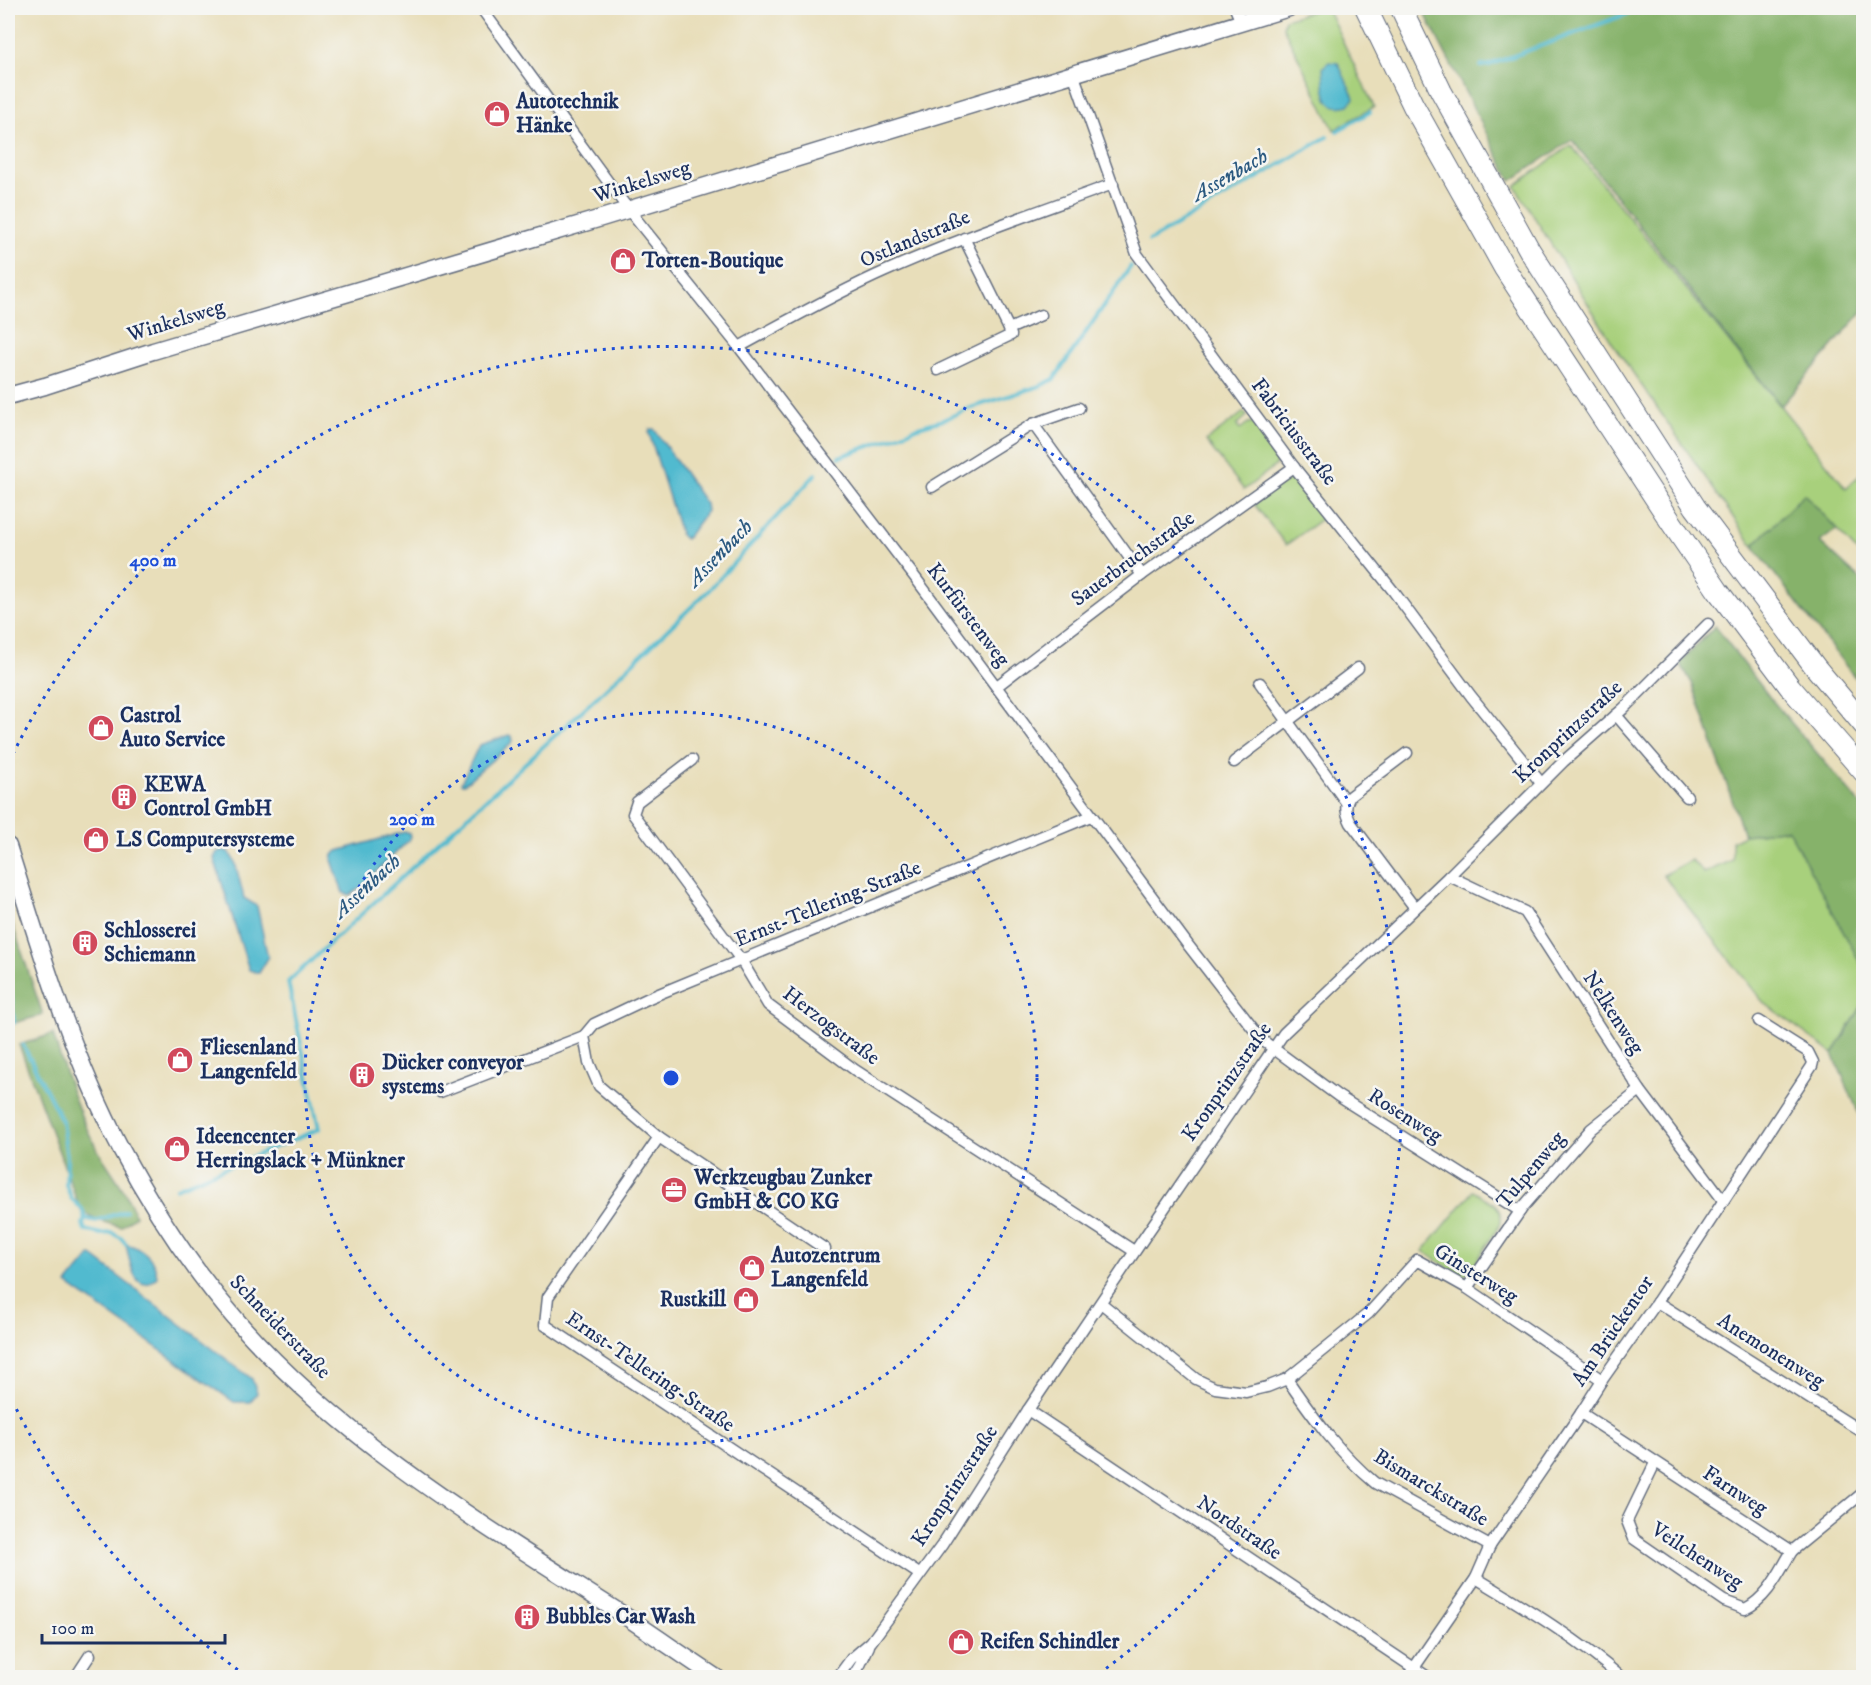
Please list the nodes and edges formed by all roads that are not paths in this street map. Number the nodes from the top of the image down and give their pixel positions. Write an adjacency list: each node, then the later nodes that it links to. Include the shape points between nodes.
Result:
1 (481, 8): 8 (street, Kurfürstenweg)
2 (1289, 8): 4 (street, Winkelsweg)
3 (1401, 8): 26 (highway, via 1441,91 1530,251 1695,507)
4 (1238, 15): 6 (street, Winkelsweg)
5 (1370, 15): 30 (highway, via 1413,105 1505,269 1718,591 1790,687)
6 (1073, 73): 7 (street, Fabriciusstraße); 8 (street, Winkelsweg)
7 (1113, 184): 9 (street, Ostlandstraße); 17 (street, Fabriciusstraße, via 1137,254)
8 (628, 209): 12 (street, Kurfürstenweg); 14 (street, Winkelsweg)
9 (964, 238): 11 (street); 12 (street, Ostlandstraße, via 884,272)
10 (1041, 315): 11 (street)
11 (1009, 329): 13 (street, via 1011,335)
12 (739, 347): 23 (street, Kurfürstenweg)
13 (938, 370)
14 (8, 396)
15 (1079, 408): 16 (street)
16 (1033, 424): 18 (street); 19 (street)
17 (1294, 467): 19 (street, Sauerbruchstraße); 31 (street, Fabriciusstraße)
18 (932, 487)
19 (1142, 575): 23 (street, Sauerbruchstraße)
20 (1708, 624): 24 (street, Kronprinzstraße)
21 (1358, 668): 25 (street)
22 (1260, 683): 25 (street)
23 (997, 686): 34 (street, Kurfürstenweg)
24 (1616, 715): 31 (street, Kronprinzstraße); 32 (street)
25 (1288, 722): 29 (street); 33 (street)
26 (1863, 725)
27 (1407, 753): 33 (street)
28 (692, 760): 38 (street, Herzogstraße, via 637,802 633,814)
29 (1234, 762)
30 (1863, 772)
31 (1541, 783): 36 (street, Kronprinzstraße)
32 (1687, 797)
33 (1346, 802): 37 (street, via 1351,823)
34 (1091, 816): 38 (street, Ernst-Tellering-Straße); 41 (street, Kurfürstenweg, via 1262,1040)
35 (8, 846): 67 (street, Schneiderstraße, via 75,1046 121,1149 169,1231 240,1323 309,1392 408,1473)
36 (1449, 876): 37 (street, Kronprinzstraße); 42 (street, Nelkenweg, via 1526,912)
37 (1415, 908): 41 (street, Kronprinzstraße, via 1331,986)
38 (741, 960): 40 (street, Ernst-Tellering-Straße, via 594,1024); 48 (street, Herzogstraße, via 768,1005 855,1070)
39 (1759, 1022): 45 (street, Am Brückentor, via 1808,1052 1813,1062)
40 (584, 1036): 43 (street, Ernst-Tellering-Straße); 44 (street, via 599,1086)
41 (1273, 1048): 46 (street, Rosenweg, via 1338,1096); 48 (street, Kronprinzstraße)
42 (1640, 1090): 45 (street, Nelkenweg); 46 (street, Tulpenweg, via 1591,1129)
43 (440, 1092)
44 (659, 1137): 47 (street); 61 (street, Ernst-Tellering-Straße, via 548,1297 545,1325)
45 (1723, 1200): 50 (street, Am Brückentor)
46 (1520, 1211): 49 (street, Tulpenweg)
47 (825, 1249)
48 (1134, 1251): 51 (street, Kronprinzstraße)
49 (1467, 1288): 52 (street, Ginsterweg, via 1417,1260 1369,1313); 53 (street, Ginsterweg)
50 (1657, 1302): 53 (street, Am Brückentor); 56 (street, Anemonenweg)
51 (1101, 1303): 52 (street, via 1196,1379 1215,1388 1246,1392); 54 (street, Kronprinzstraße)
52 (1287, 1379): 59 (street, Bismarckstraße, via 1333,1442 1375,1483)
53 (1602, 1380): 55 (street, Am Brückentor)
54 (1028, 1410): 61 (street, Kronprinzstraße); 65 (street, Nordstraße)
55 (1581, 1413): 57 (street, Farnweg); 59 (street, Am Brückentor)
56 (1863, 1433)
57 (1655, 1463): 60 (street, Farnweg); 60 (street, Veilchenweg, via 1626,1521 1634,1539 1724,1601 1745,1609 1756,1604)
58 (1863, 1492): 60 (street)
59 (1490, 1546): 62 (street, Am Brückentor)
60 (1792, 1551)
61 (920, 1574): 63 (street, Kronprinzstraße)
62 (1476, 1578): 65 (street, Am Brückentor); 72 (street)
63 (871, 1642): 68 (street, Kronprinzstraße); 69 (street, Kronprinzstraße)
64 (90, 1655): 66 (street)
65 (1413, 1667): 70 (street, Am Brückentor); 71 (street, Nordstraße)
66 (75, 1677)
67 (717, 1677)
68 (837, 1677)
69 (852, 1677)
70 (1407, 1677)
71 (1429, 1677)
72 (1622, 1677)

